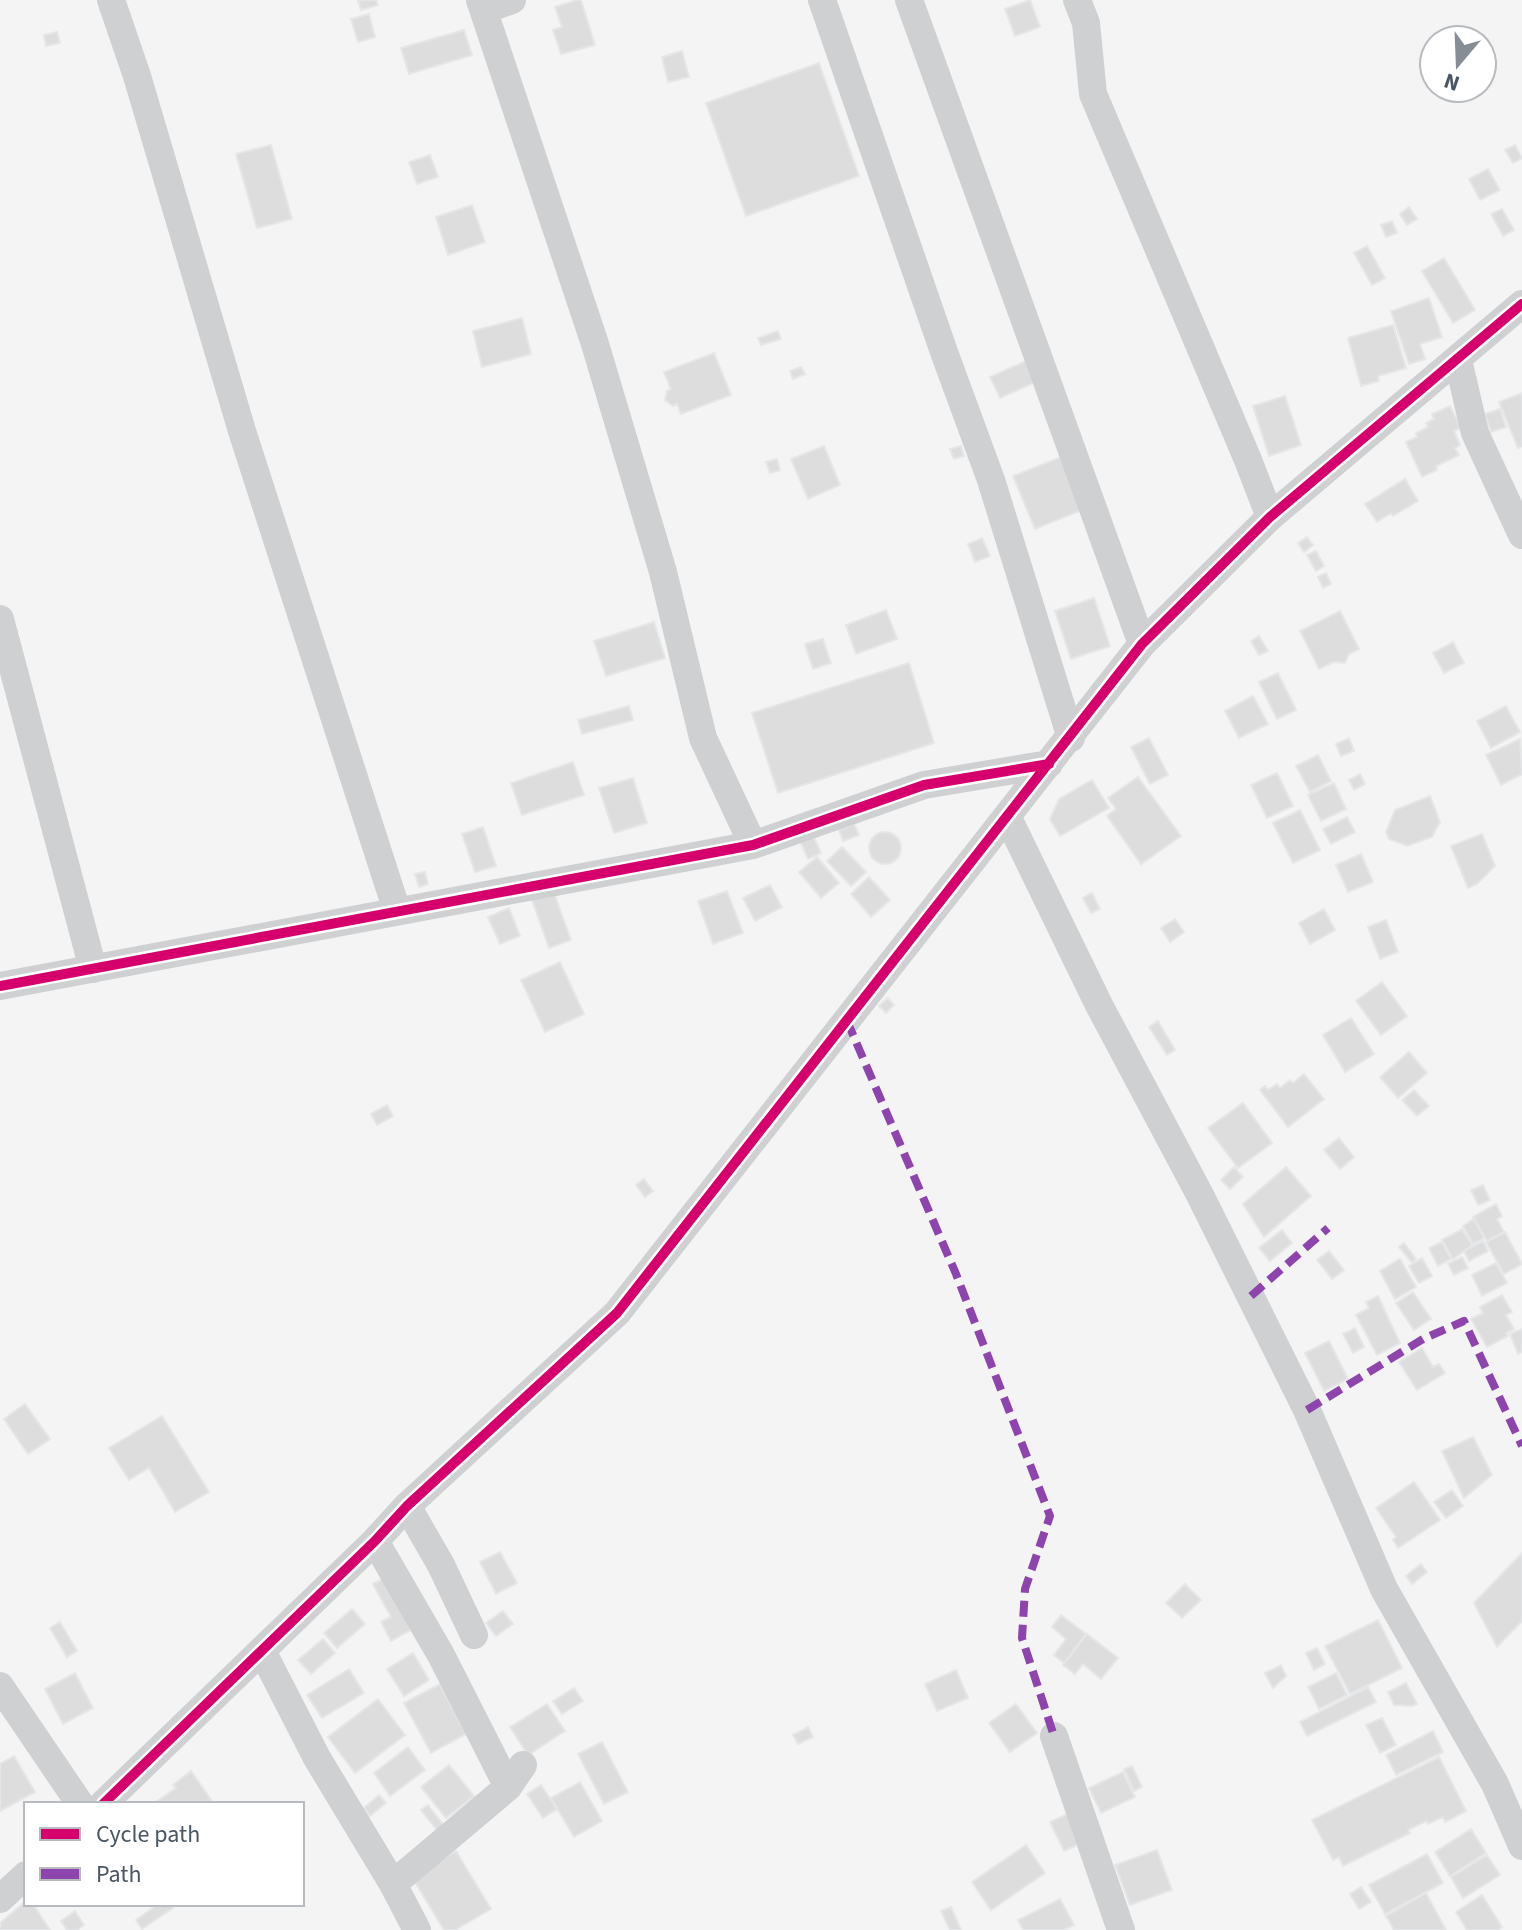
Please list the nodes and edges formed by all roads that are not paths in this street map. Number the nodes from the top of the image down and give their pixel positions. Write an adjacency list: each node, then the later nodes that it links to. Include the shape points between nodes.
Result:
1 (111, 0): 17 (street, via 242,431)
2 (512, 0): 6 (street)
3 (822, 0): 13 (street, via 991,480)
4 (909, 0): 12 (street)
5 (1077, 0): 9 (street, via 1086,23 1093,94)
6 (482, 5): 16 (street, via 586,316 663,572 703,738)
7 (1522, 304): 8 (street)
8 (1458, 360): 9 (street); 10 (street, via 1475,433)
9 (1270, 517): 12 (street)
10 (1522, 535)
11 (0, 619): 18 (street)
12 (1142, 644): 13 (street)
13 (1071, 738): 14 (street)
14 (1049, 764): 15 (street); 16 (street, via 924,785)
15 (1007, 816): 20 (street, via 617,1313); 28 (street, via 1307,1410 1384,1589 1495,1784)
16 (753, 845): 17 (street)
17 (397, 911): 18 (street)
18 (93, 969): 19 (street)
19 (0, 986)
20 (407, 1506): 21 (street); 22 (street)
21 (375, 1541): 23 (street); 30 (street, via 516,1776)
22 (474, 1635)
23 (262, 1651): 27 (street); 30 (street, via 317,1758)
24 (0, 1686): 26 (street)
25 (1054, 1736): 33 (street)
26 (79, 1802)
27 (105, 1802)
28 (1522, 1846)
29 (24, 1877): 31 (street)
30 (393, 1884): 32 (street)
31 (0, 1899)
32 (417, 1930)
33 (1121, 1930)

